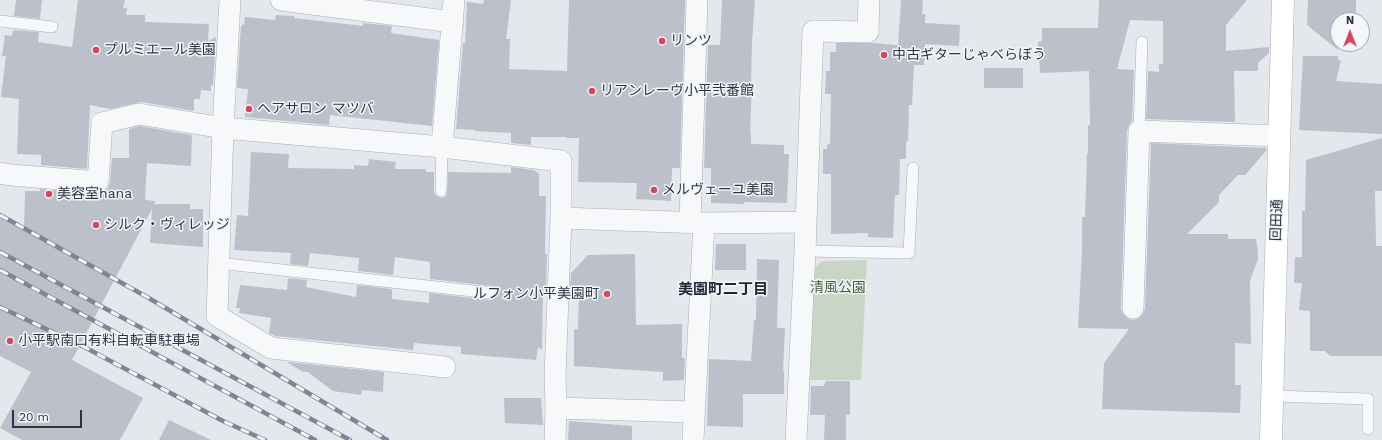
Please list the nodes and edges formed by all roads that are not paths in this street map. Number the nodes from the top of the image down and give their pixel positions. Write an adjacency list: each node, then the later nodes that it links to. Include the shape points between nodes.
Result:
1 (230, 0): 11 (street)
2 (280, 0): 8 (street)
3 (454, 0): 8 (street)
4 (697, 0): 20 (street)
5 (869, 0): 19 (street, via 868,32 813,31)
6 (1283, 0): 13 (street, 回田通)
7 (0, 21): 9 (lane)
8 (453, 22): 14 (street)
9 (52, 27)
10 (1142, 42): 12 (lane)
11 (223, 128): 14 (street); 16 (street, via 139,114 102,123 98,182); 22 (street)
12 (1139, 131): 13 (street); 24 (street)
13 (1280, 136): 26 (street, 回田通)
14 (442, 147): 17 (lane); 18 (street, via 560,161)
15 (913, 168): 21 (lane, via 909,253)
16 (0, 173)
17 (441, 191)
18 (562, 218): 20 (street); 27 (street, via 555,376)
19 (806, 222): 20 (street); 21 (street)
20 (697, 223): 28 (street)
21 (805, 251): 32 (street)
22 (218, 263): 23 (lane); 25 (street, via 217,316 271,348)
23 (491, 294)
24 (1133, 308)
25 (445, 367)
26 (1273, 396): 29 (lane, via 1368,399); 33 (street, 回田通)
27 (556, 408): 28 (street); 30 (street)
28 (694, 412): 31 (street)
29 (1368, 429)
30 (555, 440)
31 (693, 440)
32 (796, 440)
33 (1271, 440)

